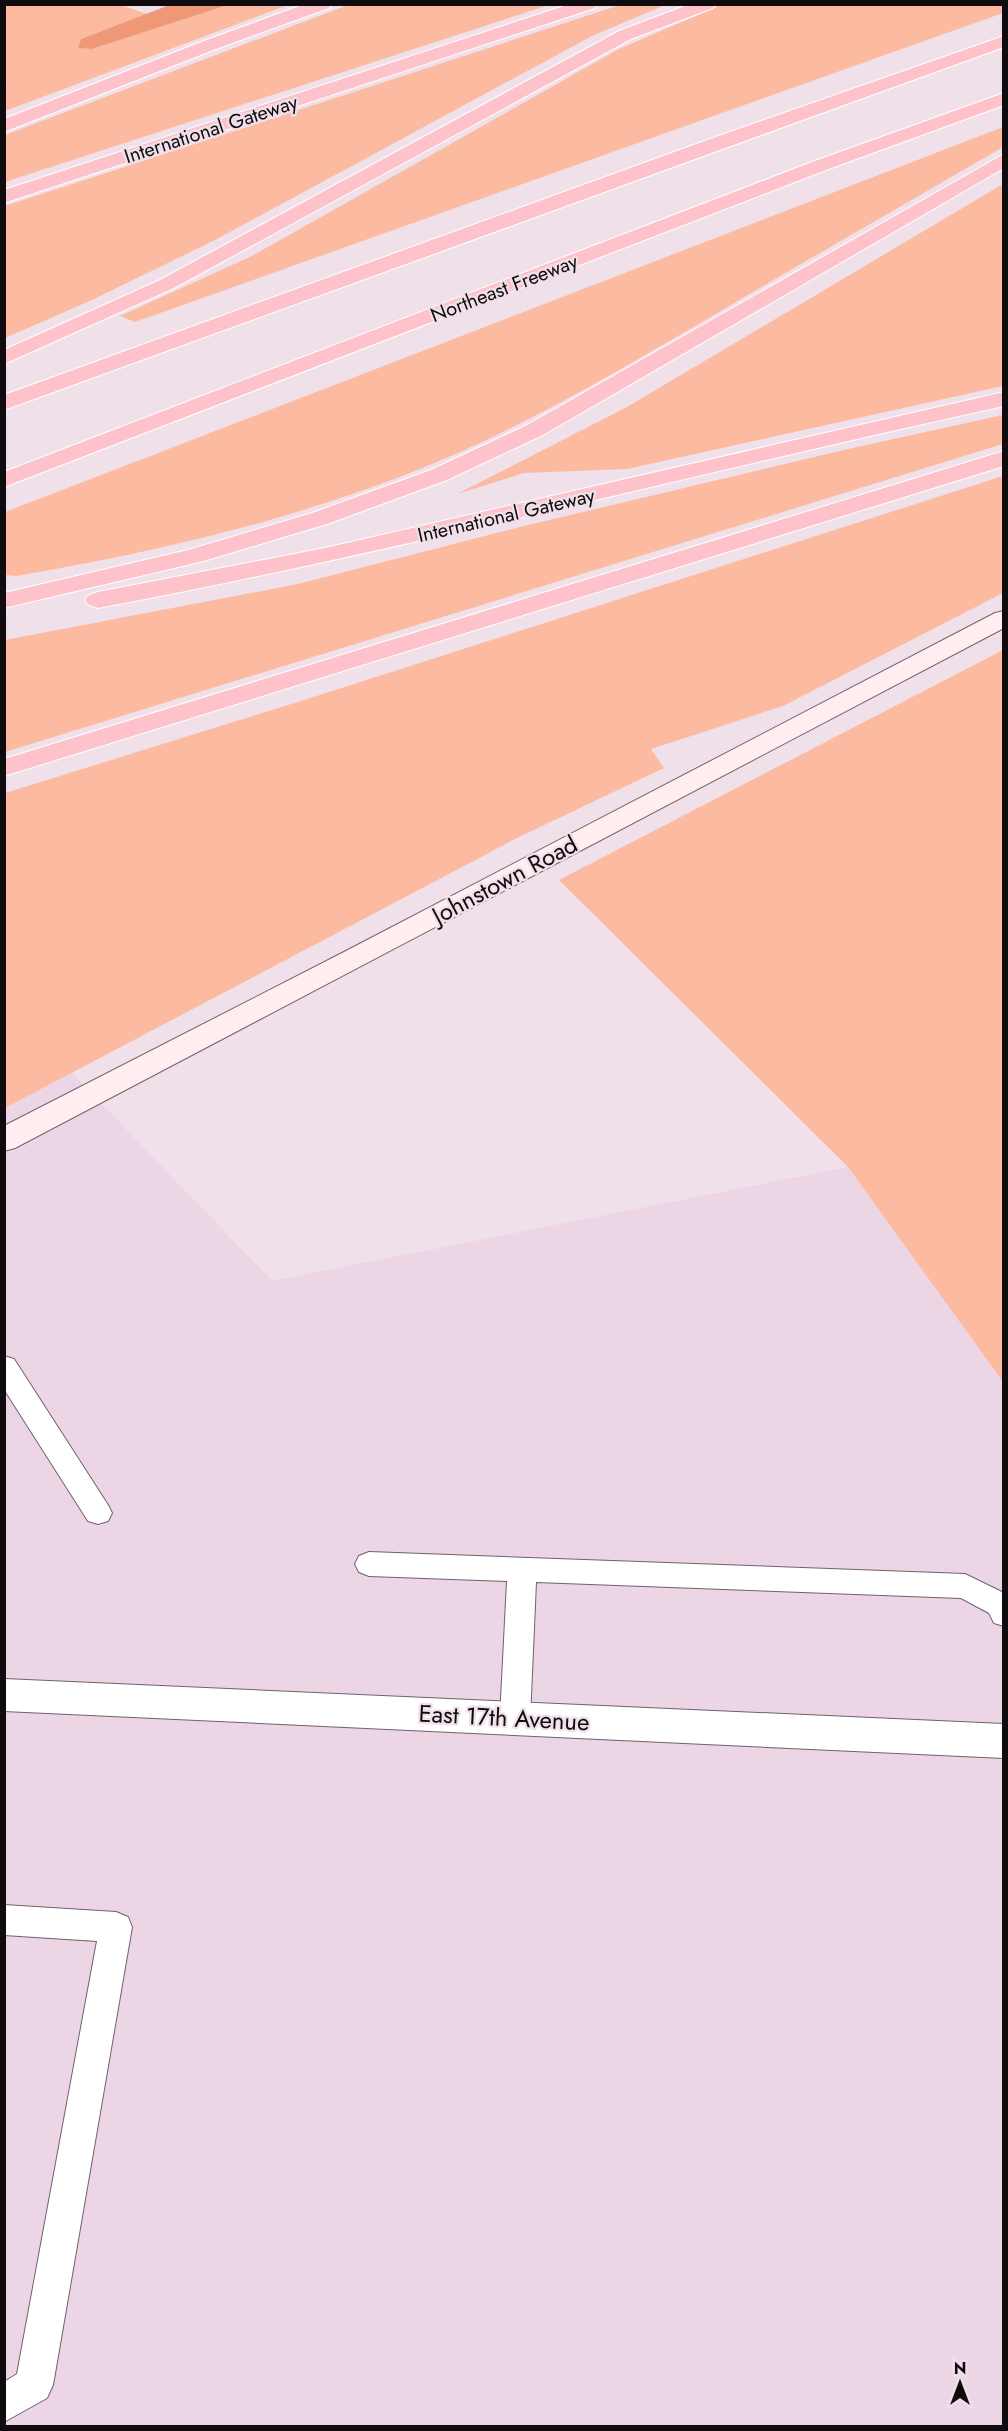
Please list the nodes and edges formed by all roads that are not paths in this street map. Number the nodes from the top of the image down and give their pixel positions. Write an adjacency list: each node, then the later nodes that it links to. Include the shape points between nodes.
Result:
1 (323, 4): 6 (highway)
2 (589, 4): 8 (highway, International Gateway)
3 (707, 4): 9 (highway, via 625,35 167,285)
4 (1004, 41): 11 (highway)
5 (1004, 98): 13 (highway, Northeast Freeway)
6 (4, 126)
7 (1004, 160): 14 (highway, via 535,430 440,475 321,518 195,556)
8 (4, 197)
9 (4, 358)
10 (1004, 399): 15 (highway, International Gateway, via 211,581 65,606)
11 (4, 403)
12 (1004, 458): 17 (highway)
13 (4, 480)
14 (4, 601)
15 (4, 612)
16 (1004, 618): 18 (main road, Johnstown Road)
17 (4, 768)
18 (4, 1140)
19 (4, 1366): 20 (lane)
20 (98, 1513)
21 (369, 1564): 22 (lane)
22 (522, 1570): 23 (lane, via 964,1586 1002,1606); 25 (lane)
23 (1004, 1614)
24 (4, 1695): 25 (street, East 17th Avenue)
25 (515, 1719): 26 (street, East 17th Avenue)
26 (1004, 1741)
27 (4, 1920): 28 (lane, via 116,1927 34,2385)
28 (4, 2404)

